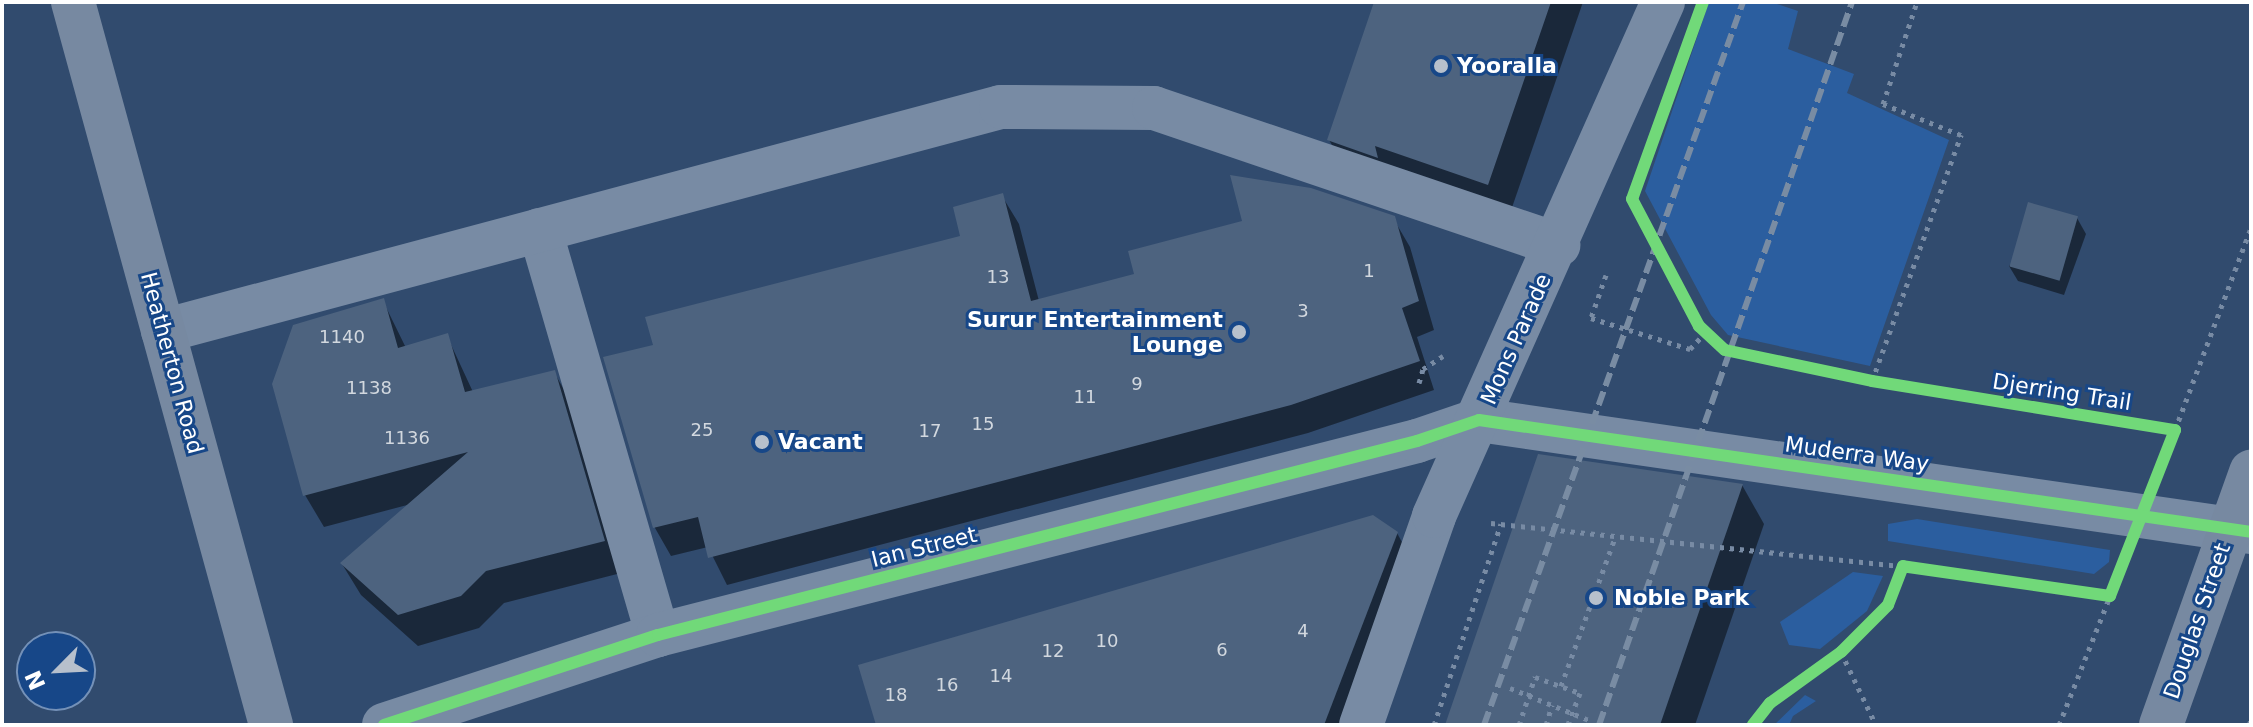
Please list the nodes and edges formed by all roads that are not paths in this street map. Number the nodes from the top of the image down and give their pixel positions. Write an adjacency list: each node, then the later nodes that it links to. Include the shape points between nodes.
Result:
1 (73, 2): 5 (main road, Heatherton Road)
2 (1663, 2): 4 (street, Mons Parade)
3 (540, 230): 4 (street, via 1001,107 1154,108); 5 (street); 9 (street)
4 (1558, 245): 6 (street, Mons Parade)
5 (163, 331): 10 (main road, Heatherton Road)
6 (1479, 420): 8 (street, Muderra Way); 9 (street, Ian Street, via 1417,441); 12 (street, Mons Parade, via 1434,516)
7 (2251, 472): 8 (main road, Douglas Street)
8 (2240, 532): 13 (main road, Douglas Street)
9 (658, 635): 11 (street, Ian Street)
10 (271, 725)
11 (384, 725)
12 (1361, 725)
13 (2161, 725)

